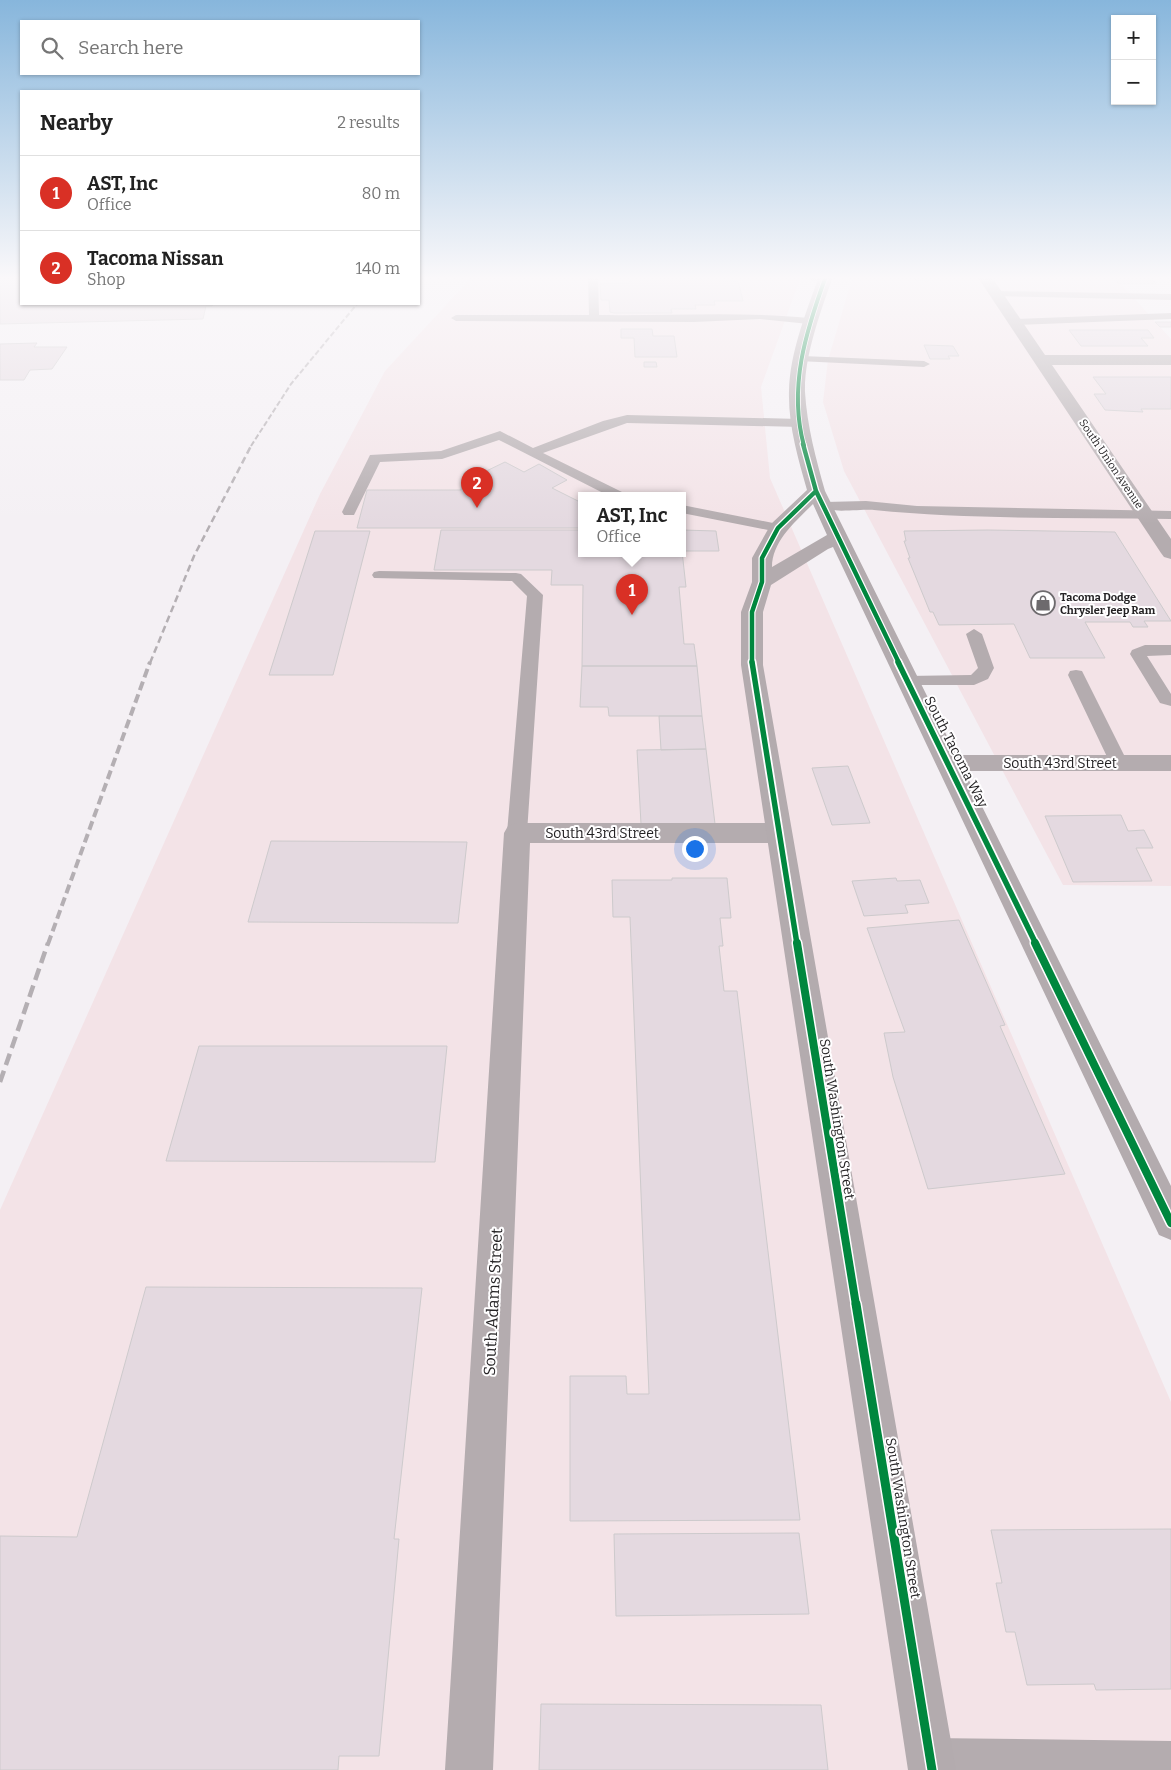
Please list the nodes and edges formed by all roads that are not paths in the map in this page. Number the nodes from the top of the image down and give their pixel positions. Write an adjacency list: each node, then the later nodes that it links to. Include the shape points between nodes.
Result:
1 (802, 360): 4 (lane); 5 (main road, South Tacoma Way, via 797,391)
2 (1040, 360): 3 (street); 11 (street, South Union Avenue)
3 (1171, 360)
4 (924, 364)
5 (800, 423): 6 (lane, via 628,419); 8 (main road, South Tacoma Way, via 807,459)
6 (532, 453): 7 (lane); 10 (lane, via 500,435 442,455 375,458)
7 (611, 492)
8 (821, 498): 11 (lane, via 917,510); 13 (main road, South Washington Street); 14 (main road, South Tacoma Way)
9 (686, 510): 13 (lane)
10 (348, 512)
11 (1145, 514): 12 (lane); 15 (street, South Union Avenue)
12 (1171, 515)
13 (778, 528): 17 (main road, South Washington Street, via 762,558)
14 (838, 537): 17 (main road); 21 (main road, South Tacoma Way)
15 (1171, 553)
16 (379, 575): 26 (lane, via 516,577 535,595)
17 (762, 582): 27 (main road, South Washington Street, via 752,612 752,664)
18 (974, 634): 21 (lane, via 986,668 982,675 974,680)
19 (1171, 650): 22 (lane, via 1145,650 1138,654 1166,699)
20 (1076, 675): 24 (lane)
21 (906, 682): 23 (main road, South Tacoma Way)
22 (1171, 701)
23 (948, 763): 24 (street, South 43rd Street); 28 (main road, South Tacoma Way)
24 (1118, 763): 25 (street, South 43rd Street)
25 (1171, 763)
26 (517, 833): 27 (street, South 43rd Street); 31 (street, South Adams Street)
27 (778, 833): 30 (main road, South Washington Street)
28 (1171, 1223)
29 (1171, 1758): 30 (lane)
30 (930, 1763)
31 (469, 1770)

